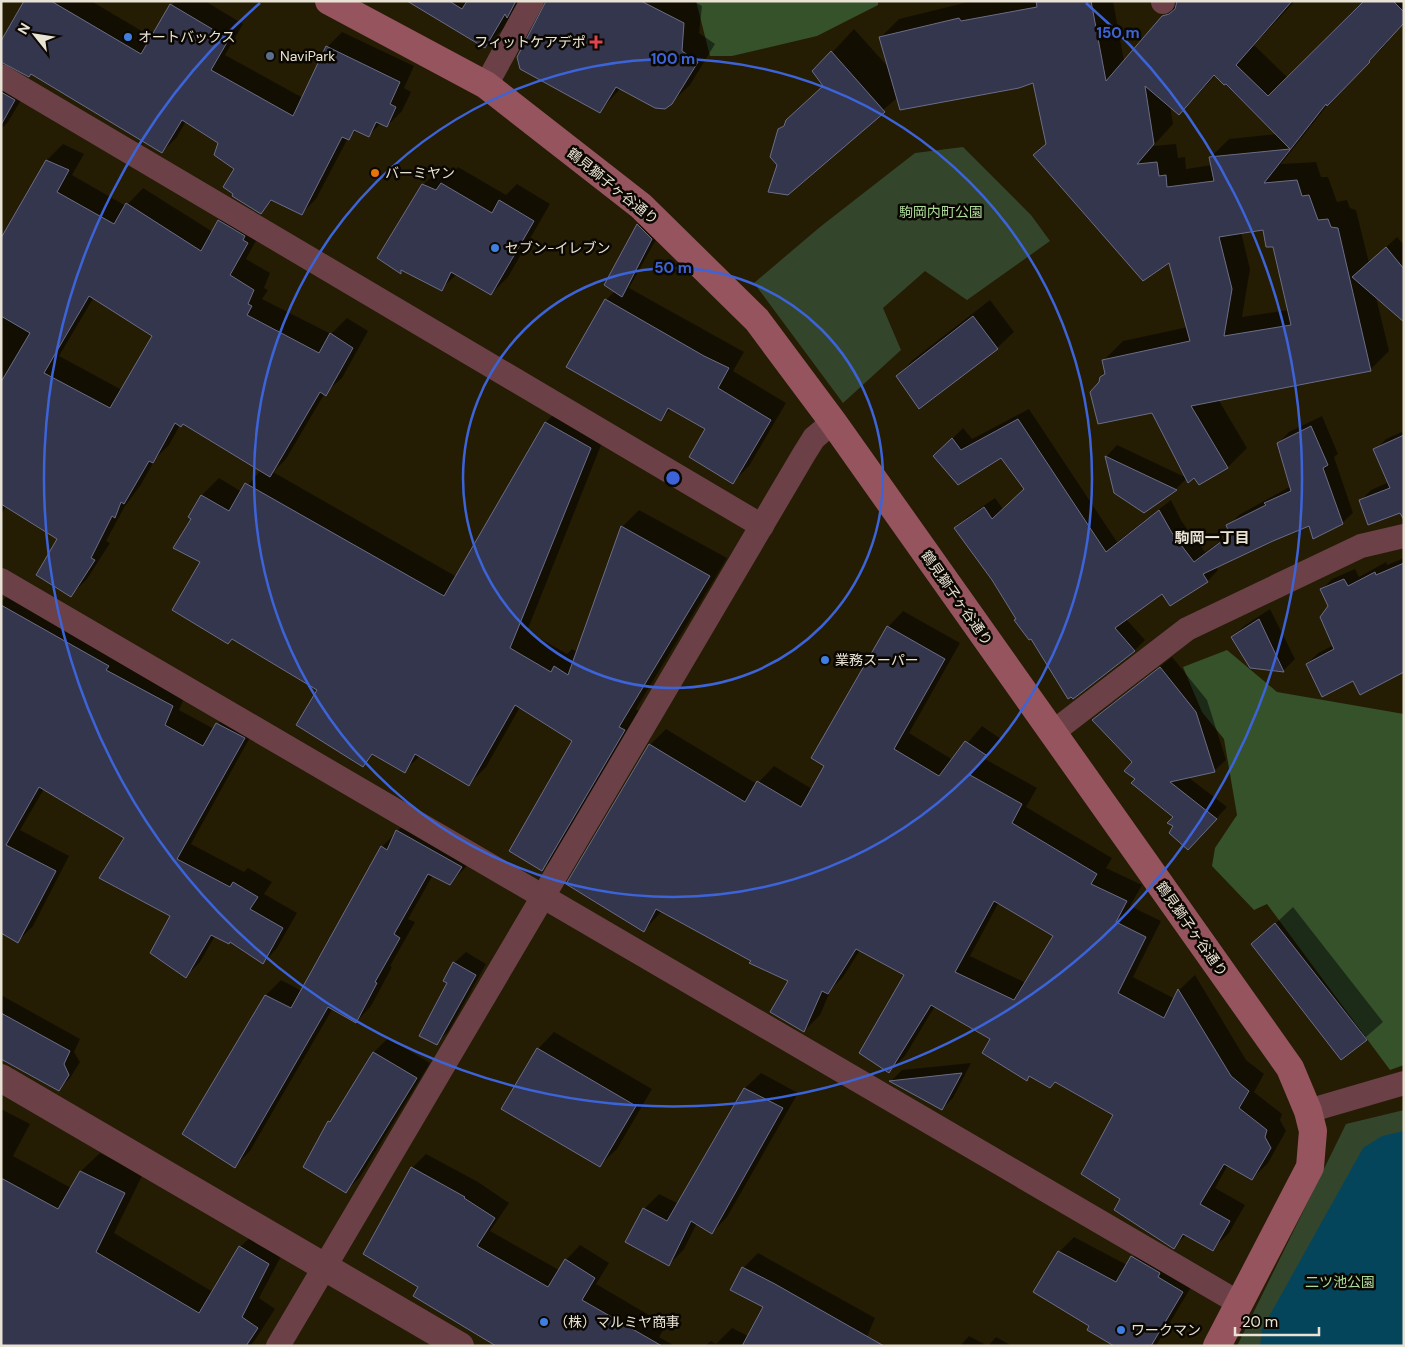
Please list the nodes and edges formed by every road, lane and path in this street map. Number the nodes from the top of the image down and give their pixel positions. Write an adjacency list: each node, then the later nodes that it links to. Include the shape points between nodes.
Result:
1 (329, 1): 4 (main road, 鶴見獅子ヶ谷通り)
2 (532, 1): 4 (street)
3 (1, 76): 6 (street)
4 (486, 85): 5 (main road, 鶴見獅子ヶ谷通り, via 640,206 757,320)
5 (833, 422): 6 (street, via 814,438); 9 (main road, 鶴見獅子ヶ谷通り)
6 (762, 526): 10 (street)
7 (1404, 536): 9 (street, via 1361,546 1187,629)
8 (1, 580): 10 (street)
9 (1052, 733): 13 (main road, 鶴見獅子ヶ谷通り, via 1290,1068)
10 (543, 895): 14 (street); 15 (street)
11 (1, 1078): 14 (street)
12 (1404, 1083): 13 (street)
13 (1308, 1111): 15 (main road, 鶴見獅子ヶ谷通り, via 1313,1131 1310,1167)
14 (323, 1267): 16 (street); 17 (street)
15 (1239, 1303): 18 (main road, 鶴見獅子ヶ谷通り)
16 (278, 1346)
17 (460, 1346)
18 (1216, 1346)

